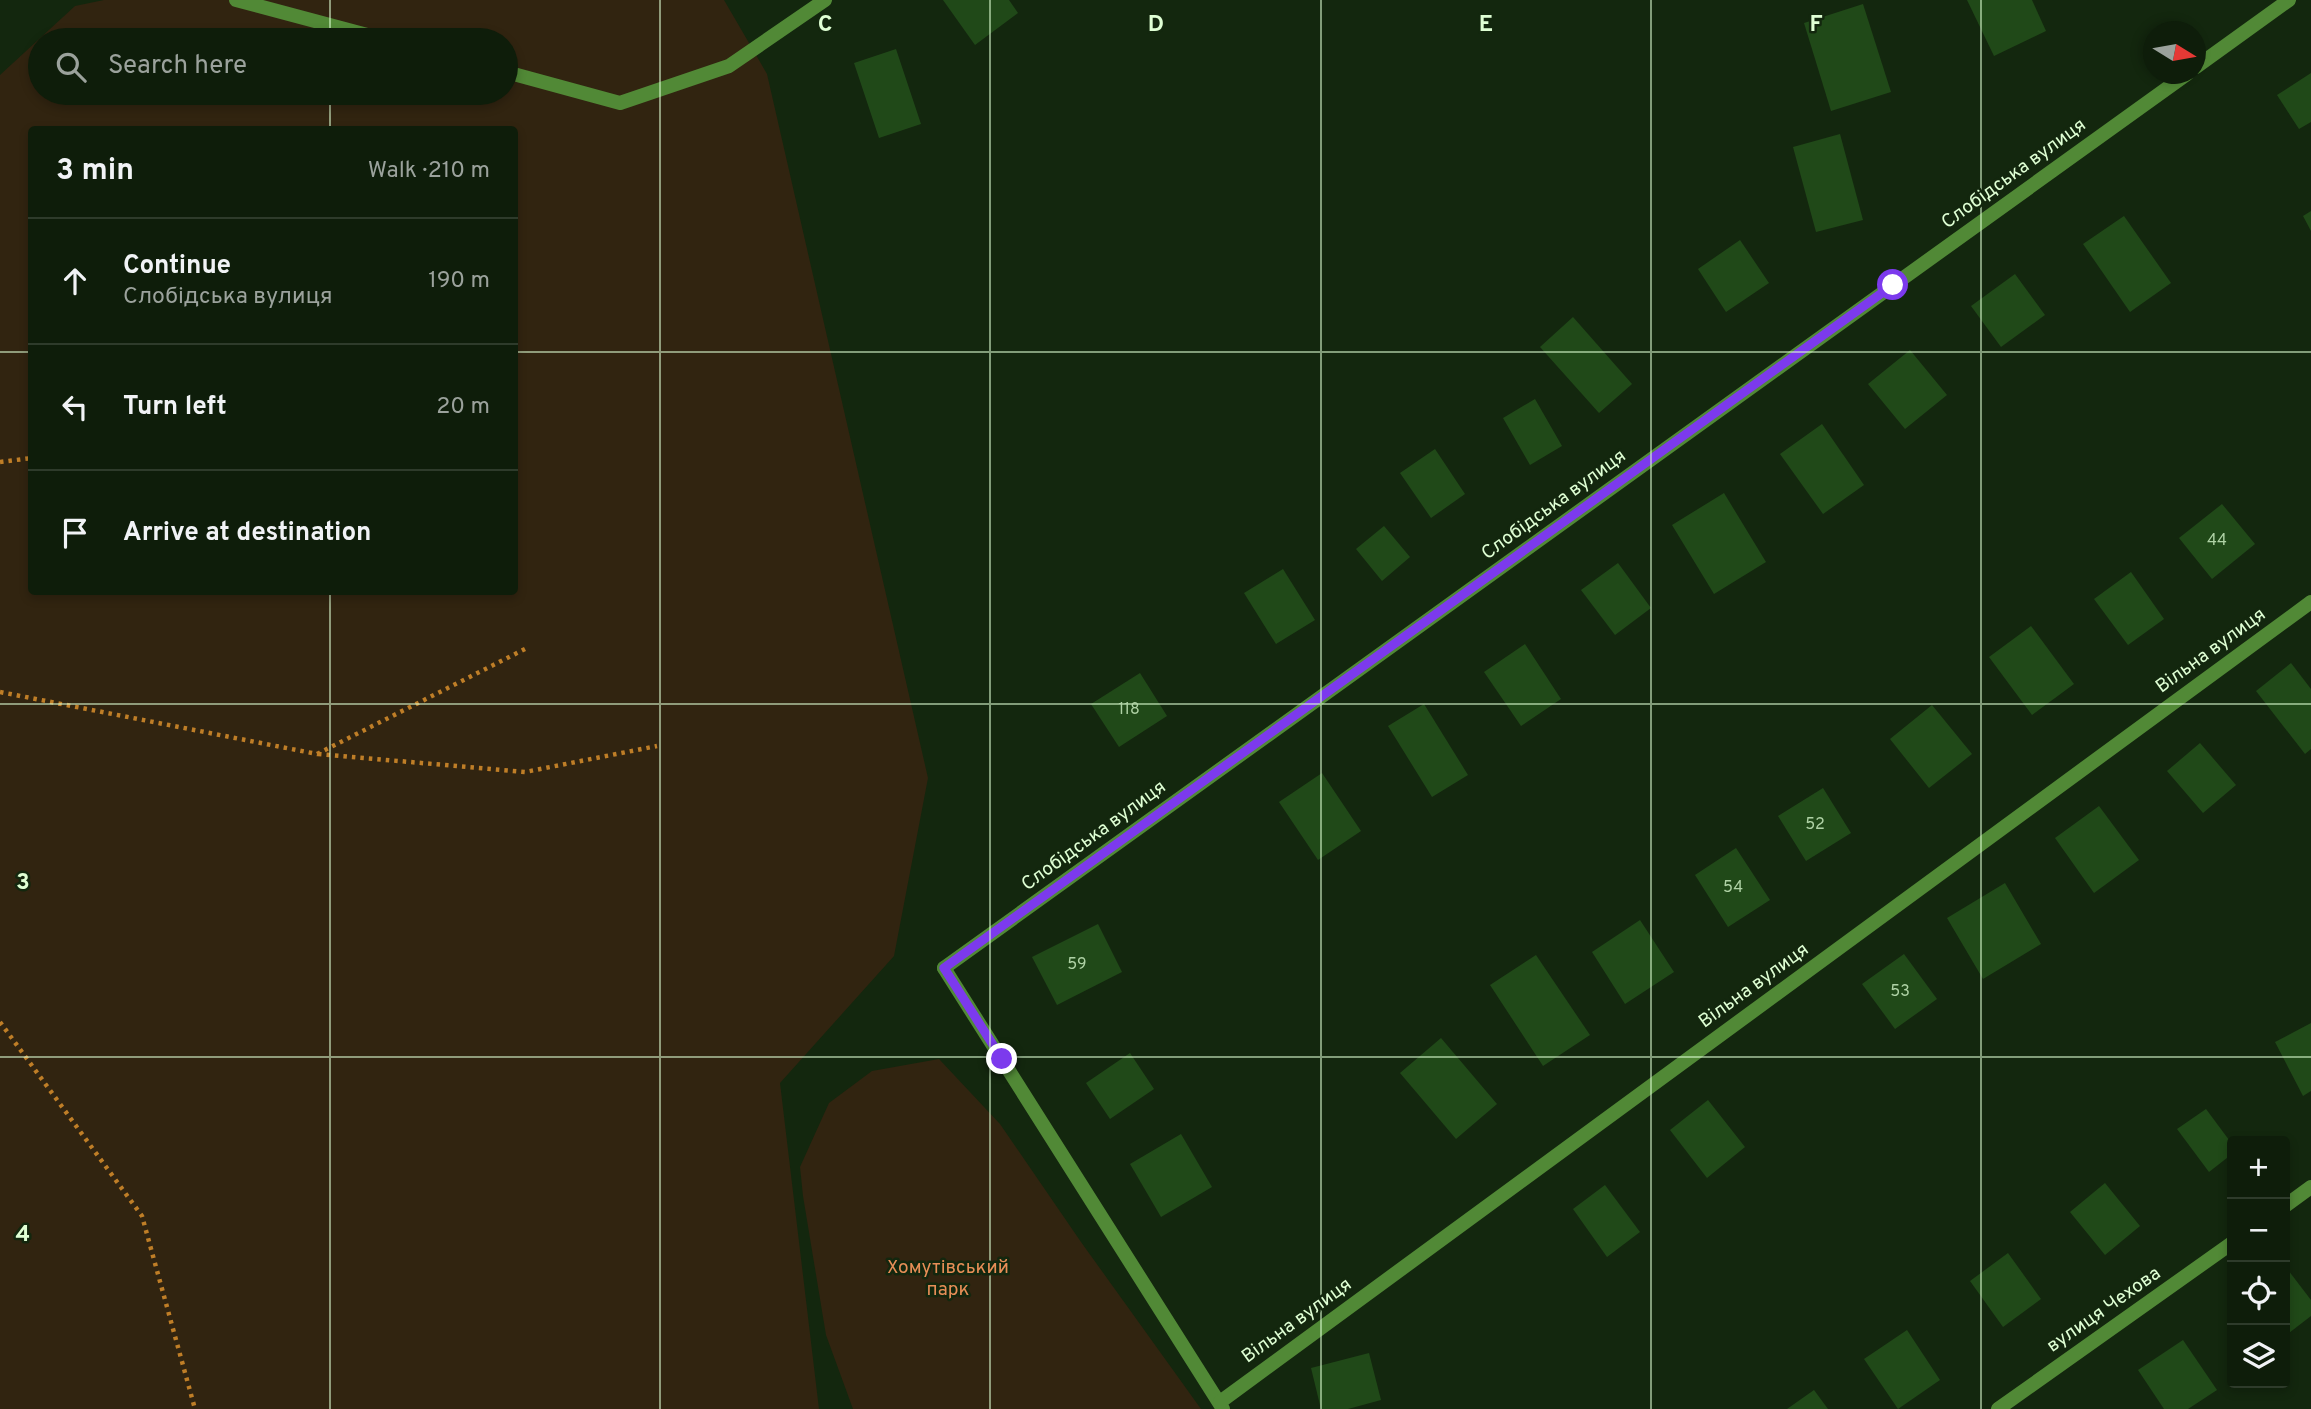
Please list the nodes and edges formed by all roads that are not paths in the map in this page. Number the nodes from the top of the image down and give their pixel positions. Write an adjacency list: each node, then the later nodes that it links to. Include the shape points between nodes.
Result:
1 (236, 0): 4 (street)
2 (825, 0): 6 (street, via 729,66 620,103)
3 (2289, 0): 5 (street)
4 (341, 28)
5 (2206, 61)
6 (518, 75)
7 (2173, 84): 12 (street, Слобідська вулиця, via 944,968)
8 (2311, 602): 12 (street, Вільна вулиця)
9 (2311, 1187): 10 (street)
10 (2290, 1202)
11 (2227, 1247): 13 (street, вулиця Чехова)
12 (1222, 1405)
13 (1998, 1409)

